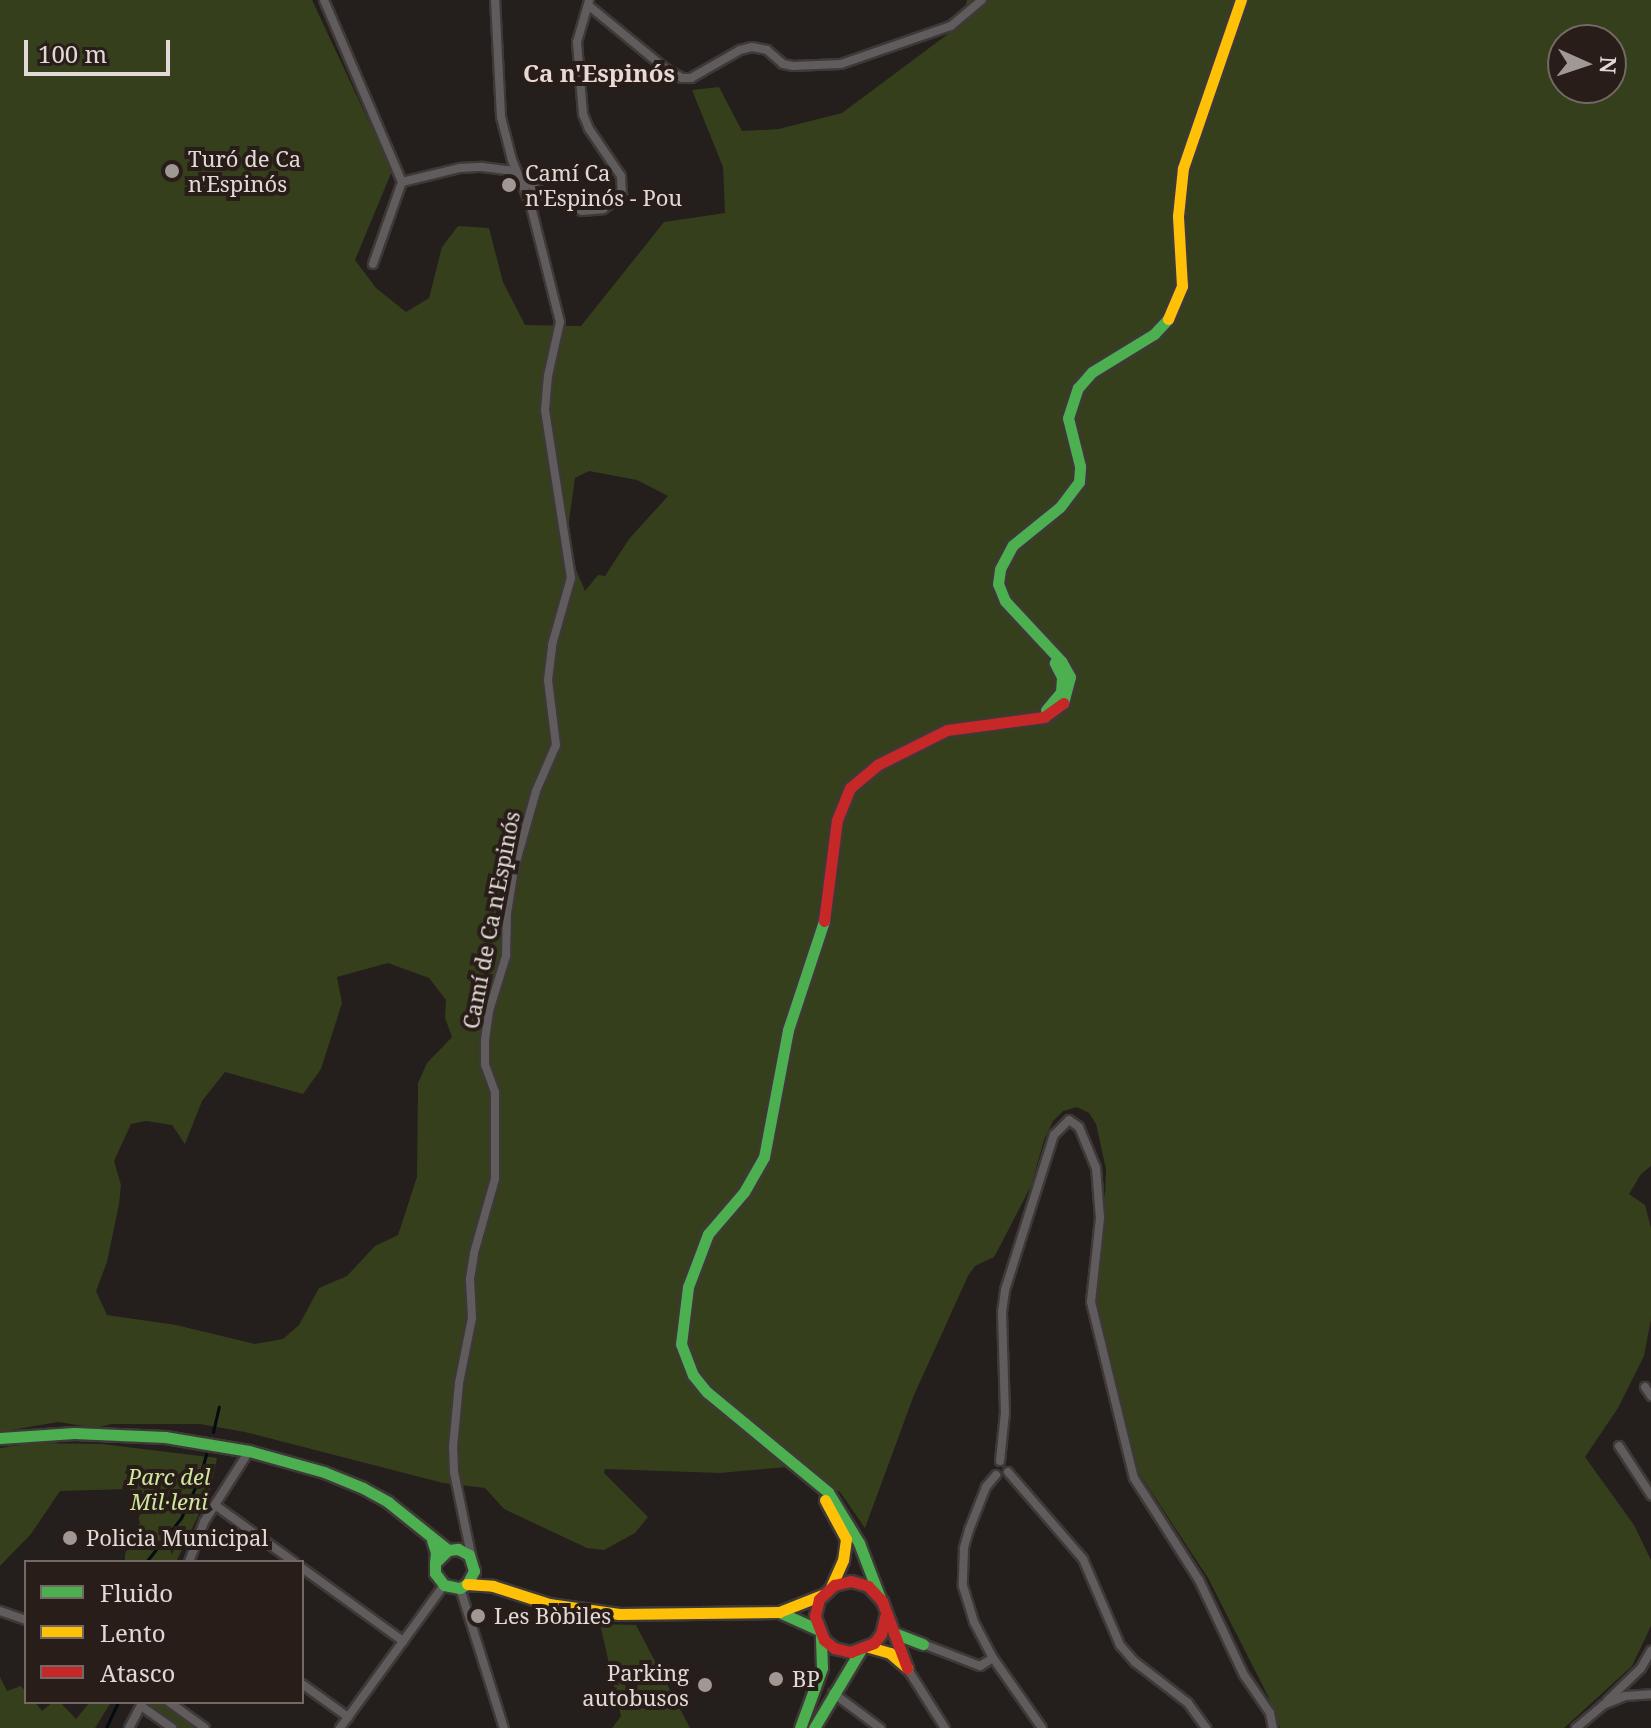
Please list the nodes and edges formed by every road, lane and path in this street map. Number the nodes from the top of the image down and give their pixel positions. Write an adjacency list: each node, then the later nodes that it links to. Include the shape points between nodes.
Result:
1 (324, 0): 8 (street)
2 (495, 0): 7 (street, Camí de Ca n'Espinós, via 501,117 512,160)
3 (982, 0): 6 (street, via 951,26 841,64 793,66 752,47 691,78 666,69)
4 (1235, 0): 31 (main road, via 1178,169 1174,298 1157,323 1087,368 1073,386 1062,417 1074,467 1070,488 1014,535 995,566 997,601 1054,662 1062,677 1061,692 1040,713 968,719 929,731 872,761 845,786 829,831 819,920 780,1038 758,1160 704,1230 682,1284 674,1324 678,1363 700,1394 793,1468 832,1509 846,1539 843,1560)
5 (1241, 0): 32 (main road, via 1183,168 1178,216 1182,286 1172,315 1161,329 1092,372 1078,388 1068,418 1079,482 1060,507 1013,545 1000,569 998,584 1005,601 1070,677 1066,701 1044,717 947,730 877,765 850,788 837,820 825,917 788,1030 764,1157 744,1192 708,1234 688,1287 681,1344 693,1375 828,1492 849,1521)
6 (589, 2): 7 (street, via 577,42 583,114 621,176 624,190 603,209 582,211)
7 (524, 181): 8 (street, via 508,170 482,167); 20 (street, Camí de Ca n'Espinós, via 560,322 545,410 571,578 548,680 556,745 536,791 514,869 506,956 485,1040 485,1065 495,1092 495,1179 474,1253 472,1318 453,1447)
8 (402, 182): 9 (street)
9 (373, 264)
10 (1645, 1387): 11 (street)
11 (1651, 1396)
12 (0, 1438): 14 (main road, via 74,1433 198,1441)
13 (1619, 1446): 18 (street)
14 (249, 1451): 19 (street); 21 (main road, via 363,1488 407,1516)
15 (1000, 1461): 16 (street); 17 (street, via 993,1466); 63 (street, via 1005,1290 1054,1135 1069,1120 1083,1134 1096,1168 1100,1218 1091,1302 1132,1471 1146,1502 1199,1580 1244,1675 1270,1713)
16 (1008, 1472): 17 (street); 62 (street, via 1083,1559 1120,1645 1188,1703)
17 (996, 1475): 43 (street, via 969,1530 962,1575 970,1611)
18 (1651, 1495)
19 (215, 1505): 23 (street); 24 (street)
20 (466, 1532): 22 (street); 26 (street, Camí de Ca n'Espinós)
21 (432, 1540): 22 (main road); 25 (main road)
22 (450, 1550): 25 (main road); 26 (main road, via 465,1552)
23 (190, 1560)
24 (291, 1560)
25 (435, 1563): 28 (main road)
26 (473, 1566): 29 (main road); 30 (main road)
27 (304, 1569): 39 (street)
28 (444, 1585): 29 (main road); 39 (street)
29 (464, 1586): 30 (main road); 56 (street)
30 (493, 1586): 34 (main road, via 549,1604 619,1614)
31 (826, 1591): 32 (main road, via 843,1582 860,1582); 34 (main road); 37 (main road, via 815,1611)
32 (880, 1598): 35 (main road)
33 (0, 1611): 36 (street)
34 (779, 1612): 37 (main road)
35 (885, 1617): 38 (main road); 41 (main road, via 881,1634)
36 (24, 1619)
37 (819, 1633): 41 (main road, via 838,1650); 57 (main road, via 822,1668)
38 (894, 1633): 40 (main road); 44 (main road)
39 (403, 1641): 51 (street)
40 (923, 1644): 43 (street, via 980,1666); 44 (main road, via 913,1647)
41 (864, 1649): 44 (main road); 46 (main road)
42 (1651, 1651): 50 (street)
43 (993, 1658): 61 (street)
44 (906, 1662): 60 (street)
45 (304, 1685): 51 (street)
46 (833, 1693): 58 (main road); 59 (street)
47 (1651, 1694): 50 (street)
48 (142, 1704): 52 (street); 53 (street)
49 (172, 1704): 54 (street)
50 (1603, 1705): 64 (street)
51 (348, 1717): 55 (street)
52 (129, 1728)
53 (172, 1728)
54 (205, 1728)
55 (340, 1728)
56 (504, 1728)
57 (800, 1728)
58 (814, 1728)
59 (880, 1728)
60 (945, 1728)
61 (1042, 1728)
62 (1206, 1728)
63 (1273, 1728)
64 (1576, 1728)

